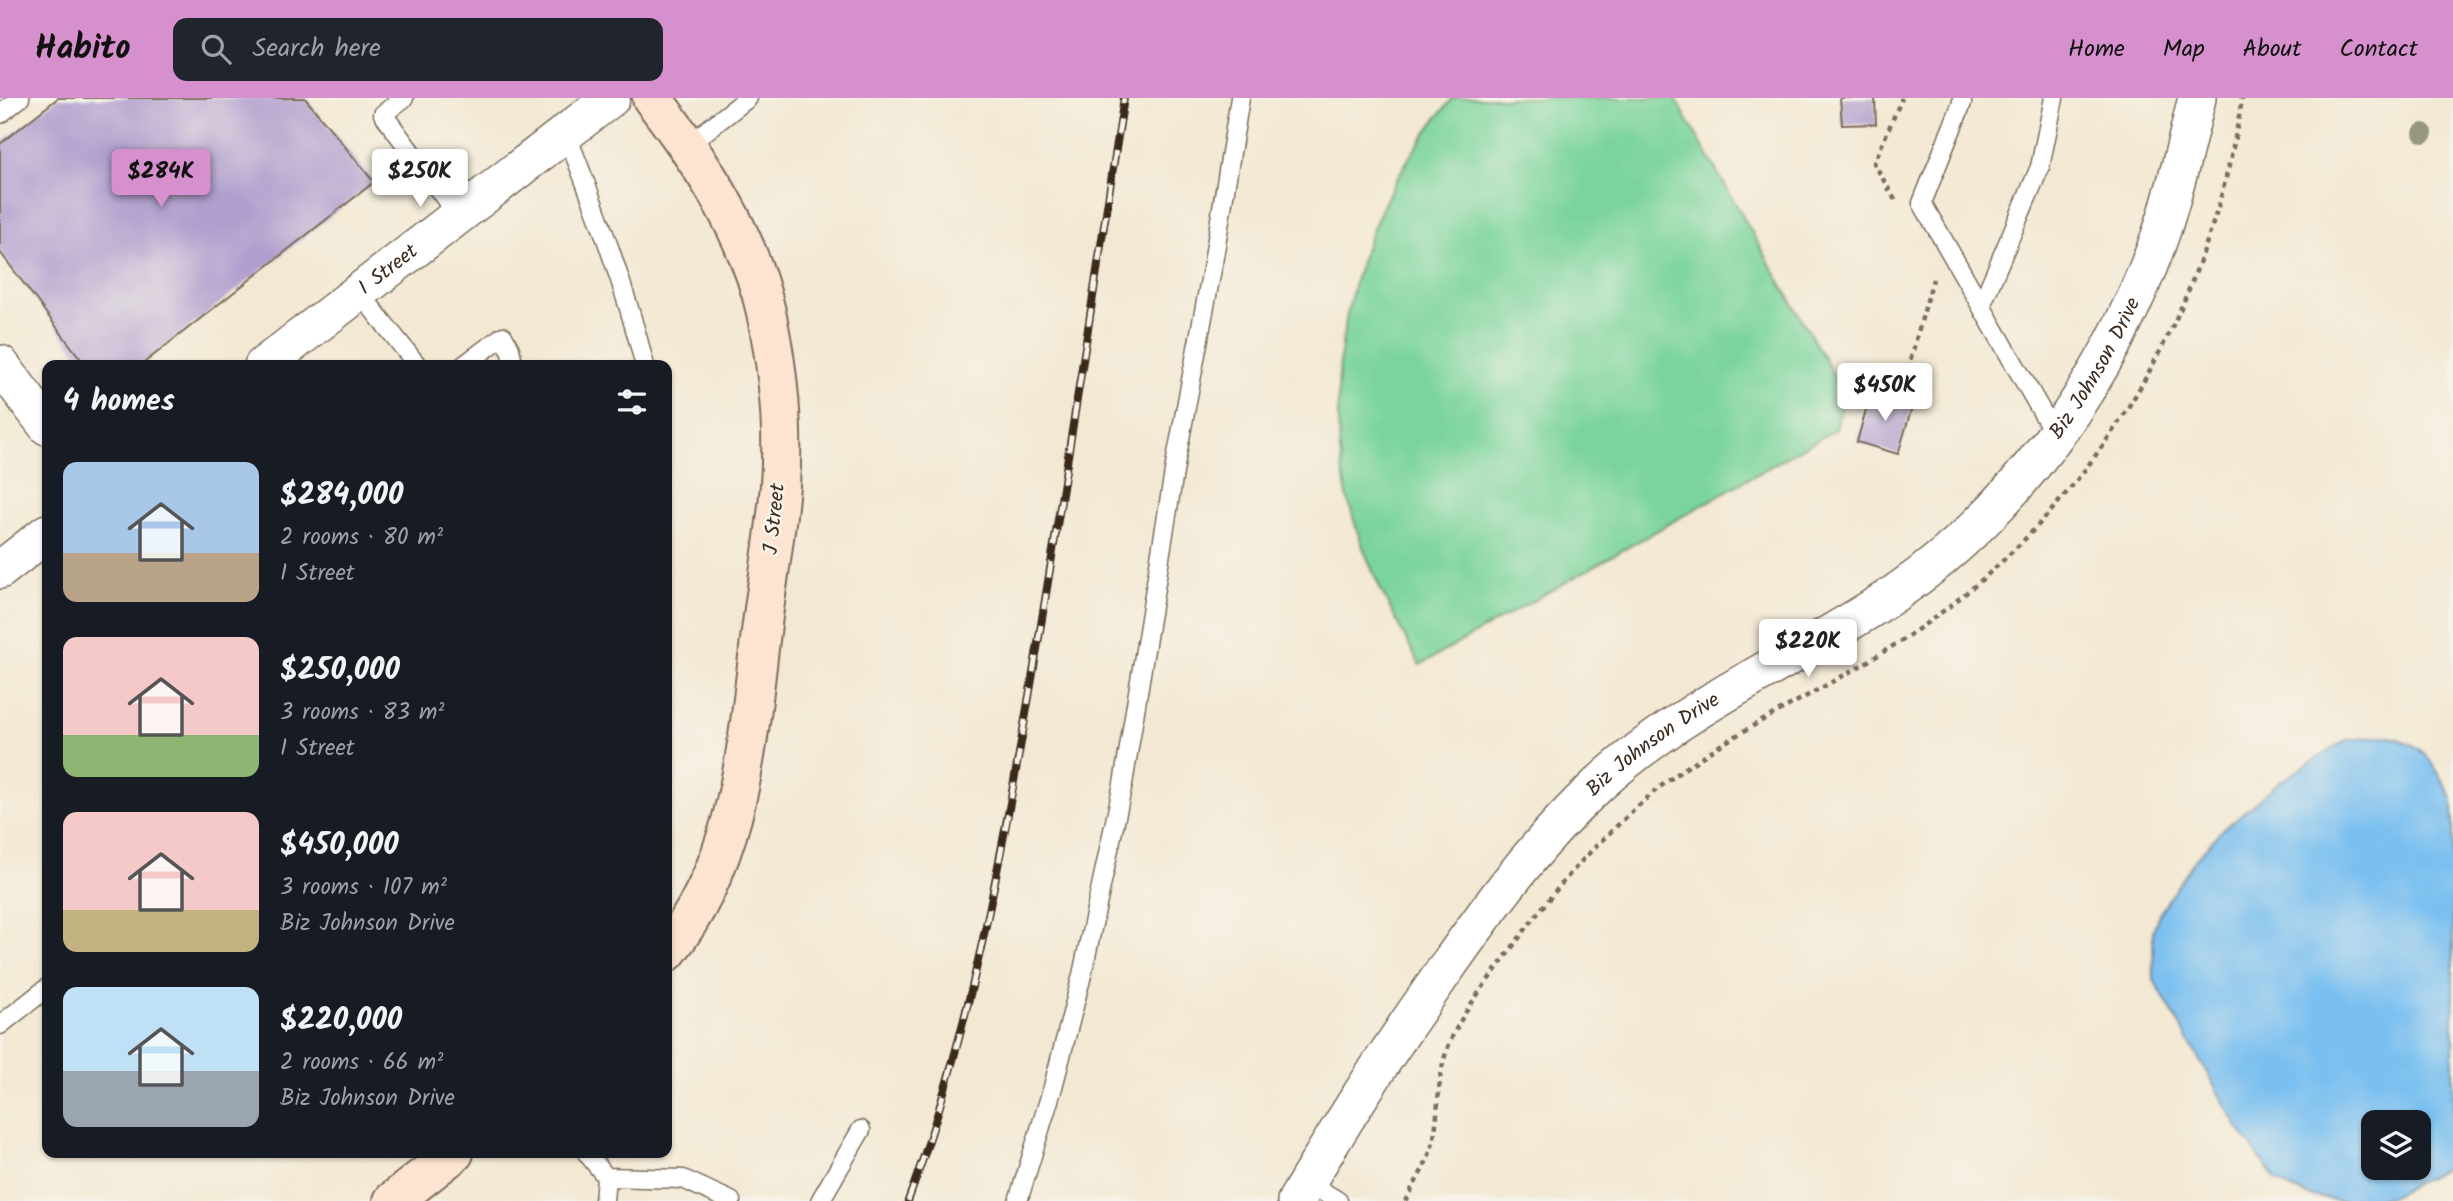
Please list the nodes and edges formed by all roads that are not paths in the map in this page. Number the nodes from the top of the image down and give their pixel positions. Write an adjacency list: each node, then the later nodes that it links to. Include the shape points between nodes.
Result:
1 (20, 98): 10 (lane)
2 (404, 98): 13 (lane, via 383,114)
3 (611, 98): 11 (street, I Street)
4 (652, 98): 12 (main road, J Street)
5 (748, 98): 12 (lane)
6 (1240, 98): 38 (lane, via 1123,784 1054,1087)
7 (1962, 98): 15 (lane, via 1922,203)
8 (2054, 98): 15 (lane, via 2040,167)
9 (2197, 98): 23 (street, Biz Johnson Drive, via 2161,233 2133,302 2103,361)
10 (0, 114)
11 (566, 133): 13 (street, I Street); 20 (lane, via 634,320)
12 (688, 145): 26 (main road, J Street, via 749,258 765,309 780,421 780,485 745,760 733,820 712,876)
13 (458, 216): 14 (street, I Street)
14 (359, 292): 16 (street, I Street); 17 (lane)
15 (1981, 306): 23 (lane)
16 (271, 360)
17 (413, 360)
18 (471, 360): 19 (lane, via 503,336)
19 (513, 360)
20 (644, 360)
21 (0, 365): 22 (street)
22 (42, 420)
23 (2054, 433): 33 (street, Biz Johnson Drive, via 1988,514 1940,559 1894,594 1694,712 1598,785 1549,835 1462,945 1366,1086)
24 (42, 537): 25 (street)
25 (0, 570)
26 (672, 946)
27 (42, 992): 28 (lane)
28 (0, 1025)
29 (861, 1130): 37 (lane)
30 (448, 1158): 34 (main road)
31 (591, 1158): 32 (lane)
32 (607, 1177): 35 (lane); 36 (lane, via 683,1179)
33 (1302, 1192): 39 (lane)
34 (393, 1201)
35 (604, 1201)
36 (731, 1201)
37 (820, 1201)
38 (1018, 1201)
39 (1338, 1201)

